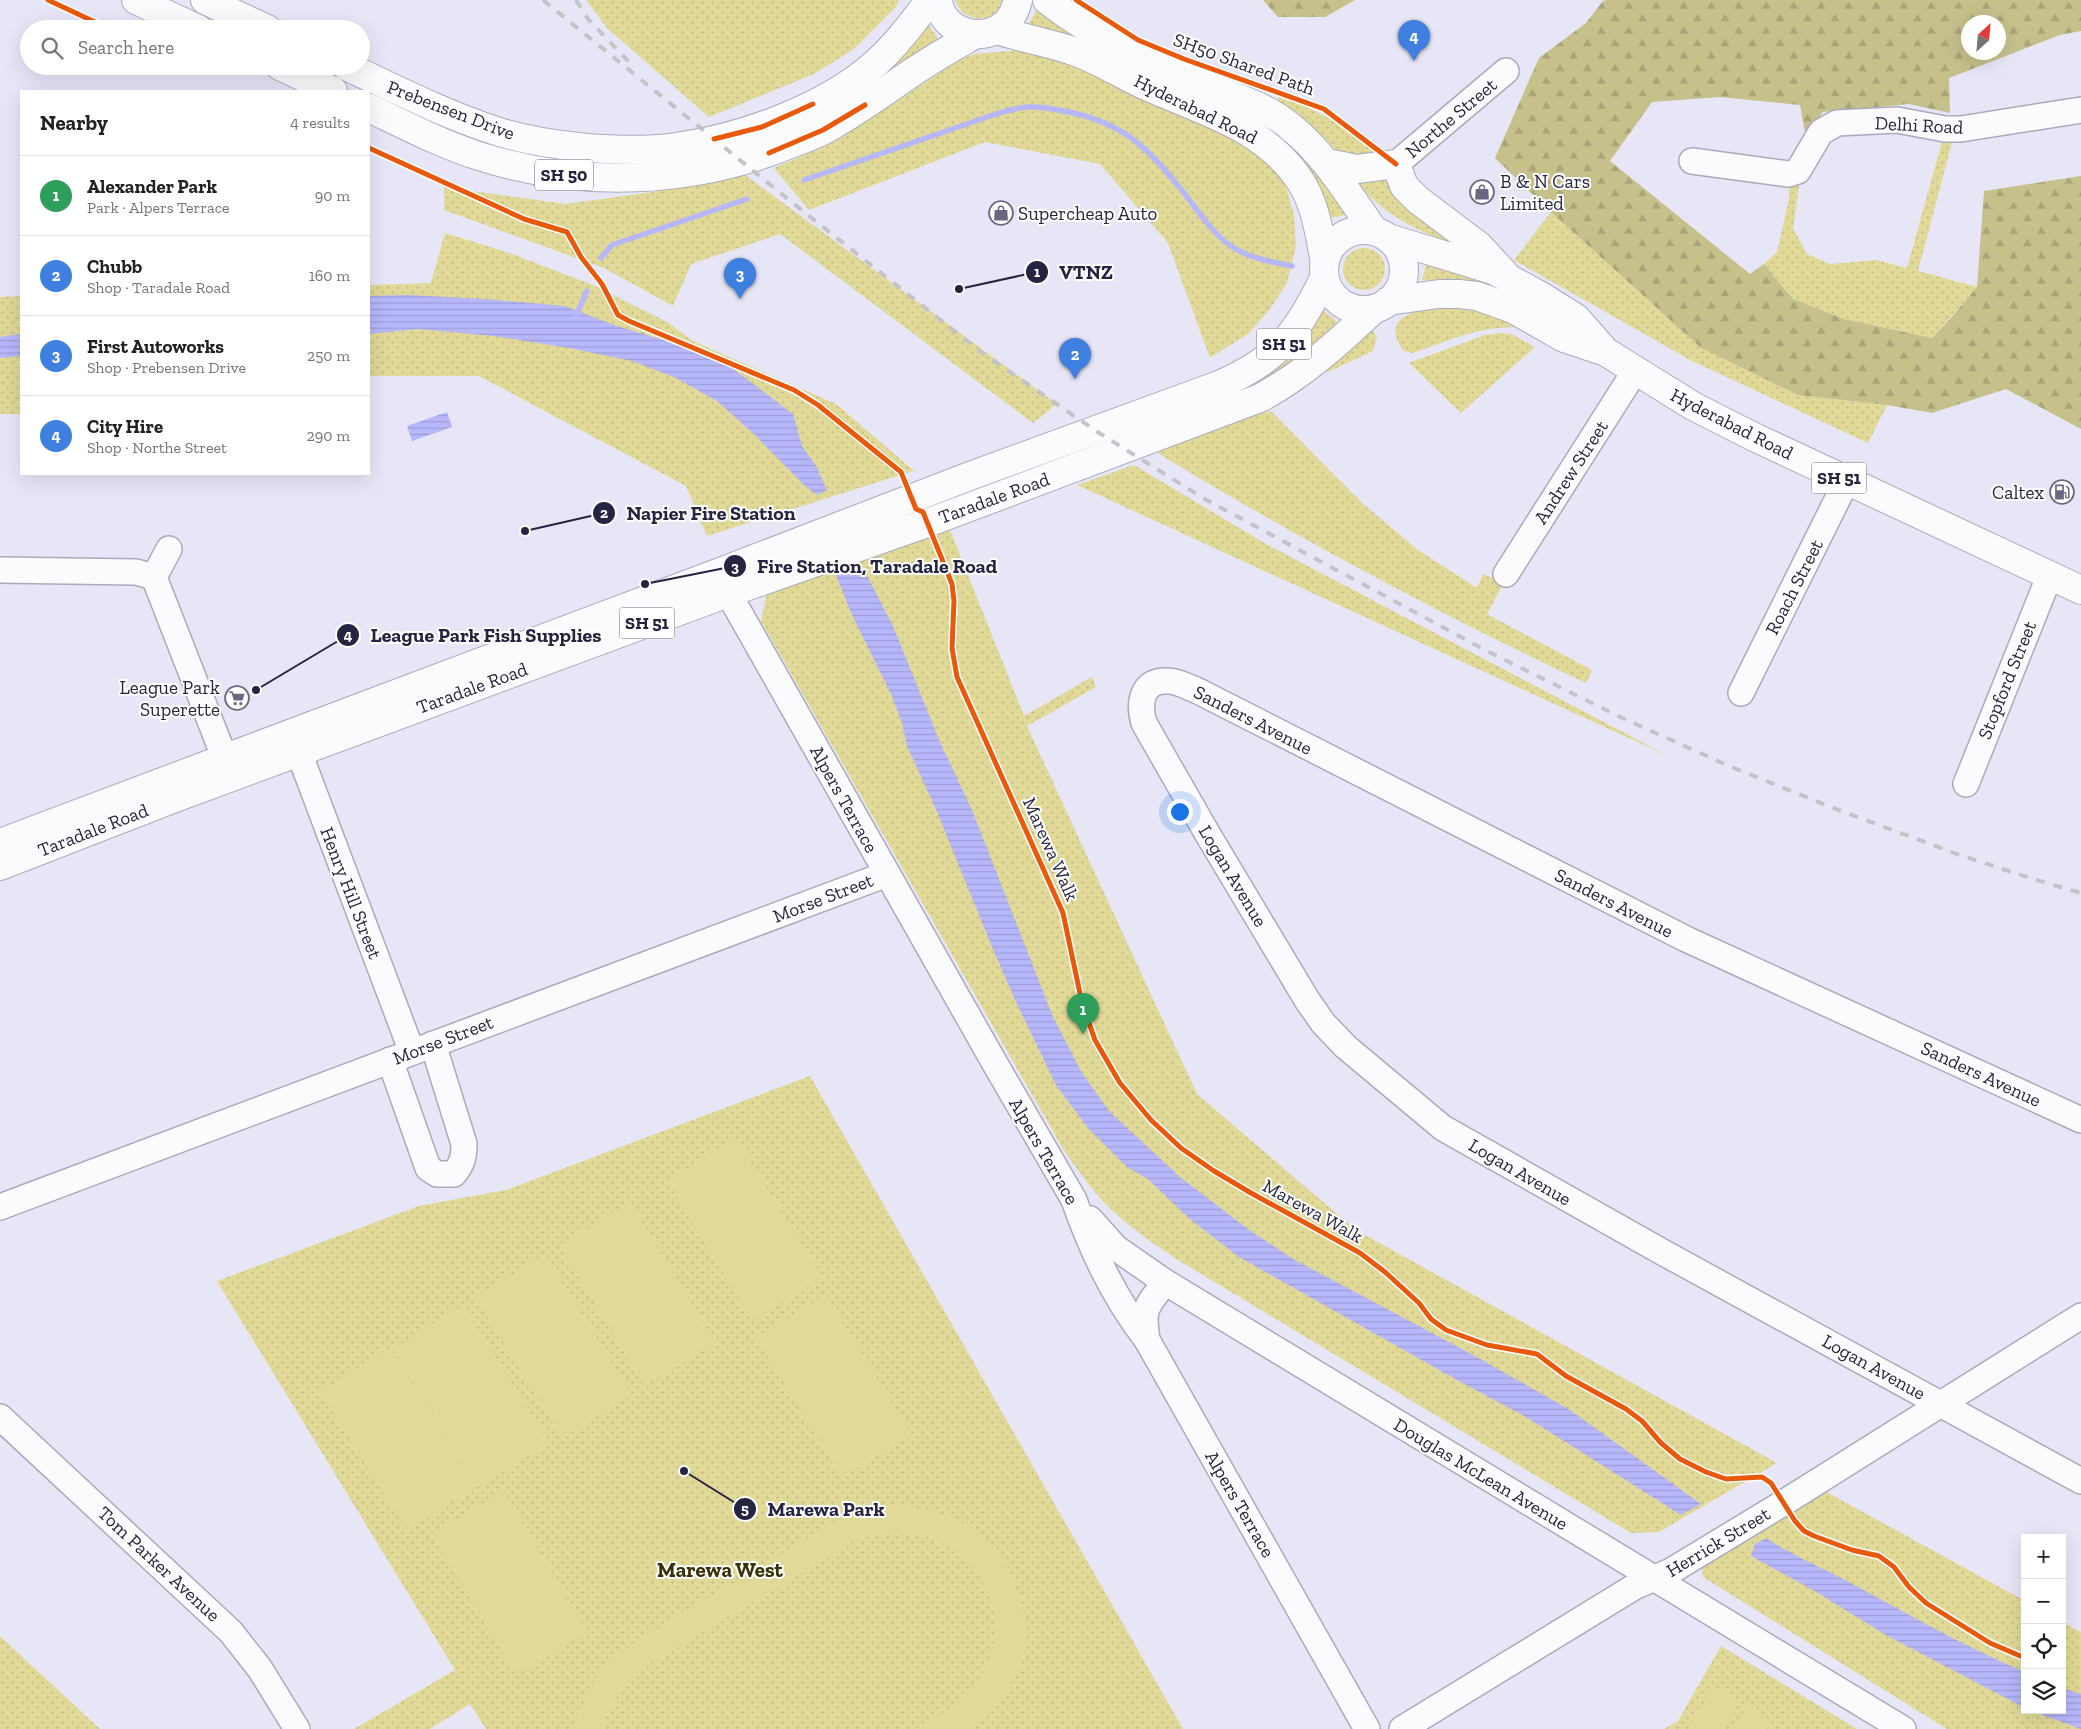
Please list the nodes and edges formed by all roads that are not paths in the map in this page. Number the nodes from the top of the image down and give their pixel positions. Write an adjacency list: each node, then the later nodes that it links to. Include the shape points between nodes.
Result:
1 (136, 0): 7 (main road)
2 (206, 0): 8 (main road)
3 (930, 0): 12 (main road, Prebensen Drive / SH 50, via 901,38 876,63 834,92 762,127 675,148 580,147 542,142 496,131)
4 (938, 0): 9 (main road, Hyderabad Road, via 943,16 951,25 962,32)
5 (1018, 0): 9 (main road, SH 50, via 1007,22)
6 (1047, 0): 17 (main road, Hyderabad Road, via 1136,54 1267,111 1291,127)
7 (179, 20)
8 (248, 20)
9 (986, 32): 14 (main road, Prebensen Drive / SH 50, via 918,68 823,130 743,162 691,172 618,179 541,171 478,156); 20 (main road, Hyderabad Road, via 1072,50 1245,130 1266,143 1285,160 1315,210)
10 (1506, 71): 18 (street, Northe Street)
11 (299, 75): 13 (main road)
12 (366, 75)
13 (331, 90)
14 (370, 108)
15 (2081, 110): 16 (street, Delhi Road, via 1961,129 1897,120 1837,123 1821,132 1798,171 1789,174)
16 (1692, 161)
17 (1326, 163): 18 (main road, via 1357,169); 19 (main road, Hyderabad Road)
18 (1396, 164): 21 (main road, via 1404,186 1479,246)
19 (1381, 235): 20 (main road, SH 51, via 1361,230 1348,233 1329,250); 21 (main road, Hyderabad Road / SH 51); 22 (main road, SH 51, via 1401,255 1403,270 1400,285)
20 (1324, 270): 22 (main road, SH 51, via 1335,297 1342,303 1364,310); 31 (main road, Taradale Road / SH 51, via 1303,319 1291,336 1244,374 961,480)
21 (1509, 278): 23 (main road, Hyderabad Road / SH 51, via 1576,318)
22 (1381, 305): 23 (main road, Hyderabad Road / SH 51, via 1439,294 1477,296 1513,308 1564,338); 31 (main road, Taradale Road / SH 51, via 1306,369 1260,398 927,523)
23 (1606, 352): 24 (main road, Hyderabad Road / SH 51)
24 (1635, 371): 25 (main road, Hyderabad Road / SH 51, via 1693,406); 28 (street, Andrew Street)
25 (1846, 482): 30 (main road, Hyderabad Road / SH 51); 34 (street, Roach Street)
26 (169, 549): 29 (street)
27 (0, 570): 29 (street, via 136,572)
28 (1506, 574)
29 (154, 577): 36 (street)
30 (2049, 577): 32 (main road, Hyderabad Road / SH 51); 37 (street, Stopford Street)
31 (724, 582): 35 (main road, Taradale Road / SH 51); 40 (street, Alpers Terrace)
32 (2081, 590)
33 (1153, 684): 42 (street, Sanders Avenue, via 1170,681 1198,690 1686,939); 48 (street, Logan Avenue, via 1144,692 1140,711 1144,722 1306,1000 1346,1047 1443,1128)
34 (1741, 693)
35 (295, 743): 36 (main road, Taradale Road / SH 51); 41 (street, Henry Hill Street)
36 (229, 768): 38 (main road, Taradale Road / SH 51); 39 (main road, Taradale Road / SH 51)
37 (1966, 784)
38 (0, 843)
39 (0, 866)
40 (887, 874): 41 (street, Morse Street); 43 (street, Alpers Terrace)
41 (411, 1052): 44 (street, Morse Street)
42 (2081, 1120)
43 (1074, 1200): 45 (street, Douglas McLean Avenue, via 1116,1248); 47 (street, Alpers Terrace, via 1111,1285)
44 (0, 1207)
45 (1165, 1282): 47 (street, via 1143,1317); 51 (street, Douglas McLean Avenue)
46 (2081, 1316): 48 (street, Herrick Street)
47 (1147, 1340): 53 (street, Alpers Terrace)
48 (1941, 1404): 50 (street, Logan Avenue); 51 (street, Herrick Street, via 1785,1502)
49 (0, 1417): 52 (street, Tom Parker Avenue, via 231,1632 256,1663)
50 (2081, 1481)
51 (1653, 1579): 54 (street, Herrick Street, via 1634,1587); 55 (street, Douglas McLean Avenue)
52 (297, 1729)
53 (1367, 1729)
54 (1402, 1729)
55 (1903, 1729)

